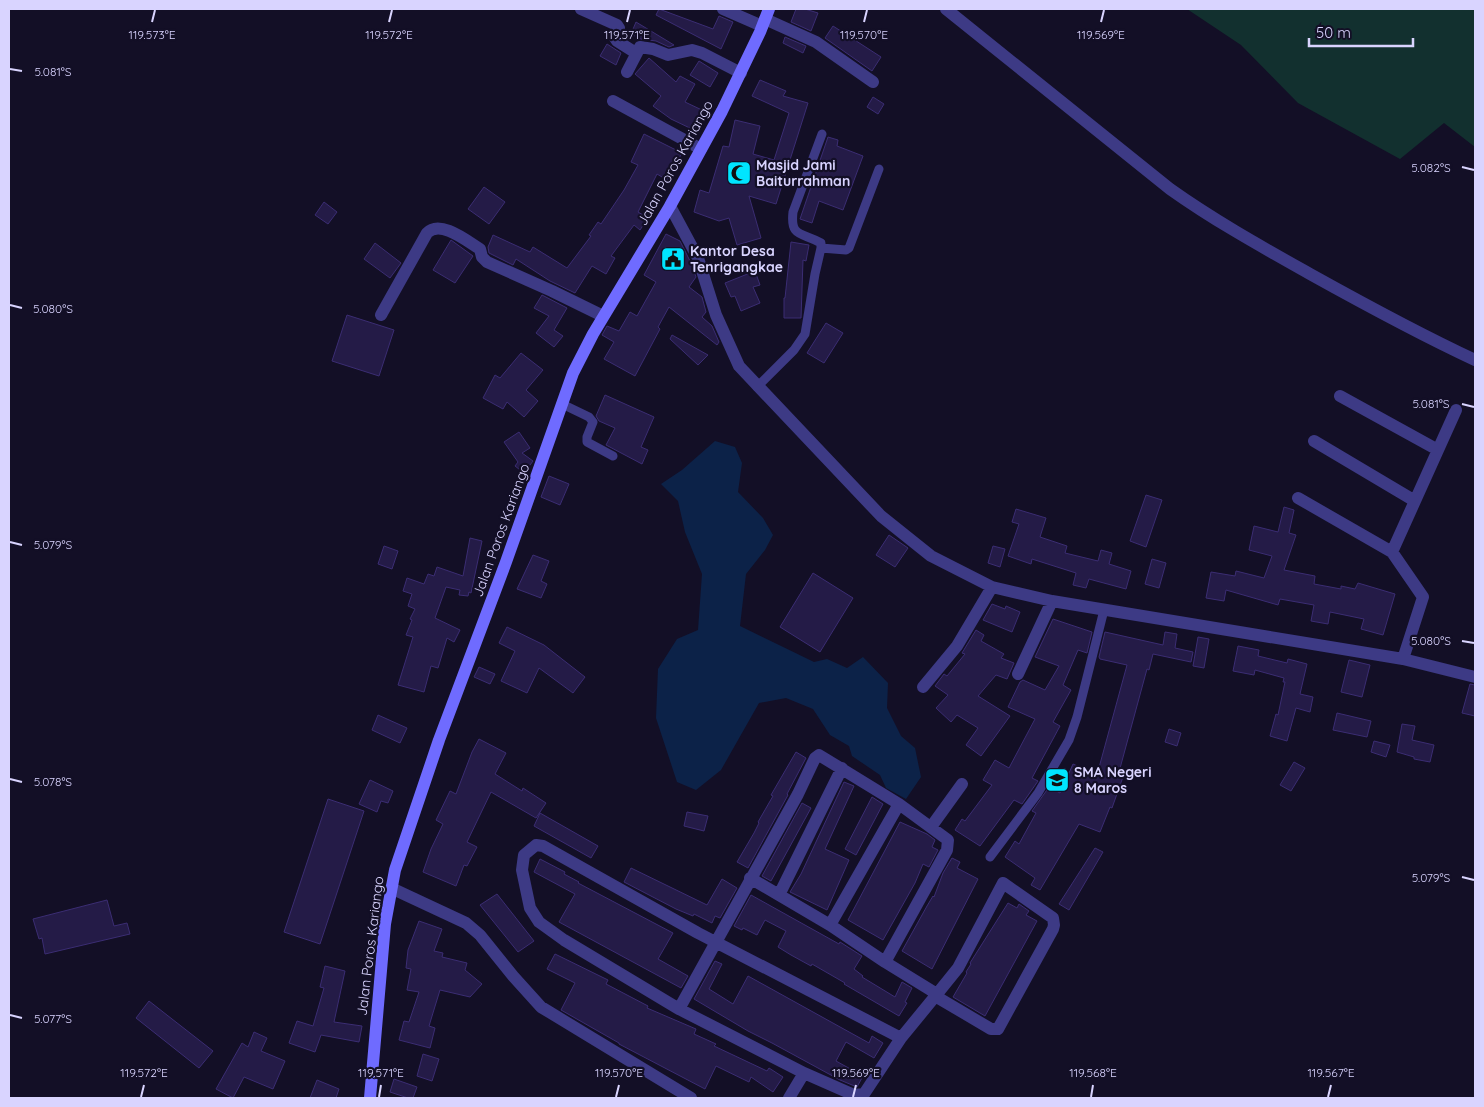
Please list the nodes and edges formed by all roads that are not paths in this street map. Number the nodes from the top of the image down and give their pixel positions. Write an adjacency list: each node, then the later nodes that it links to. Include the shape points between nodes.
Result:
1 (723, 9): 4 (street)
2 (946, 9): 17 (street, via 1170,189 1206,214 1386,316)
3 (581, 11): 5 (street, via 617,25 617,41)
4 (765, 18): 7 (main road, Jalan Poros Kariango); 8 (street, via 816,42)
5 (636, 53): 6 (street); 7 (street, via 640,47 668,55 692,50)
6 (628, 72)
7 (741, 73): 11 (main road, Jalan Poros Kariango)
8 (873, 82)
9 (613, 101): 11 (street)
10 (822, 134): 14 (lane, via 792,222 796,232 821,243)
11 (701, 149): 13 (main road, Jalan Poros Kariango)
12 (879, 169): 14 (lane, via 849,248)
13 (670, 206): 16 (main road, Jalan Poros Kariango); 18 (street, via 698,258 716,316 739,366)
14 (822, 248): 18 (lane, via 805,334 794,350)
15 (381, 315): 16 (street, via 427,233 441,228 480,249 486,262)
16 (603, 316): 20 (main road, Jalan Poros Kariango, via 575,368)
17 (1475, 360)
18 (757, 387): 28 (street, via 881,516 931,556)
19 (1340, 396): 23 (street)
20 (562, 404): 24 (lane, via 589,417 593,422 588,442); 41 (main road, Jalan Poros Kariango, via 439,740)
21 (1456, 410): 23 (street)
22 (1314, 441): 26 (street)
23 (1438, 450): 26 (street)
24 (613, 456)
25 (1298, 498): 27 (street)
26 (1415, 501): 27 (street)
27 (1392, 552): 31 (street, via 1423,597)
28 (992, 587): 29 (street); 34 (street, via 957,646)
29 (1052, 601): 30 (street); 32 (street)
30 (1104, 610): 31 (street); 39 (lane, via 1069,740 1038,793)
31 (1403, 659): 33 (street)
32 (1018, 674)
33 (1475, 677)
34 (923, 688)
35 (842, 768): 37 (street); 40 (street, via 822,756 814,758 798,794); 42 (street)
36 (962, 784): 38 (street)
37 (900, 804): 38 (street); 43 (street)
38 (931, 827): 45 (street, via 948,840 947,850)
39 (990, 857)
40 (750, 878): 42 (street); 44 (street)
41 (390, 888): 50 (main road, Jalan Poros Kariango); 51 (street, via 466,923 541,1006)
42 (779, 896): 43 (street)
43 (830, 925): 45 (street)
44 (716, 942): 47 (street); 47 (street, via 543,846 536,845 524,855 522,870 530,908 539,922); 48 (street)
45 (885, 962): 46 (street)
46 (936, 995): 46 (street, via 958,968 1003,882 1053,918 1053,928 998,1030); 48 (street)
47 (679, 1010): 49 (street)
48 (901, 1038): 49 (street, via 862,1096)
49 (804, 1072): 52 (street)
50 (370, 1098)
51 (691, 1098)
52 (789, 1098)

